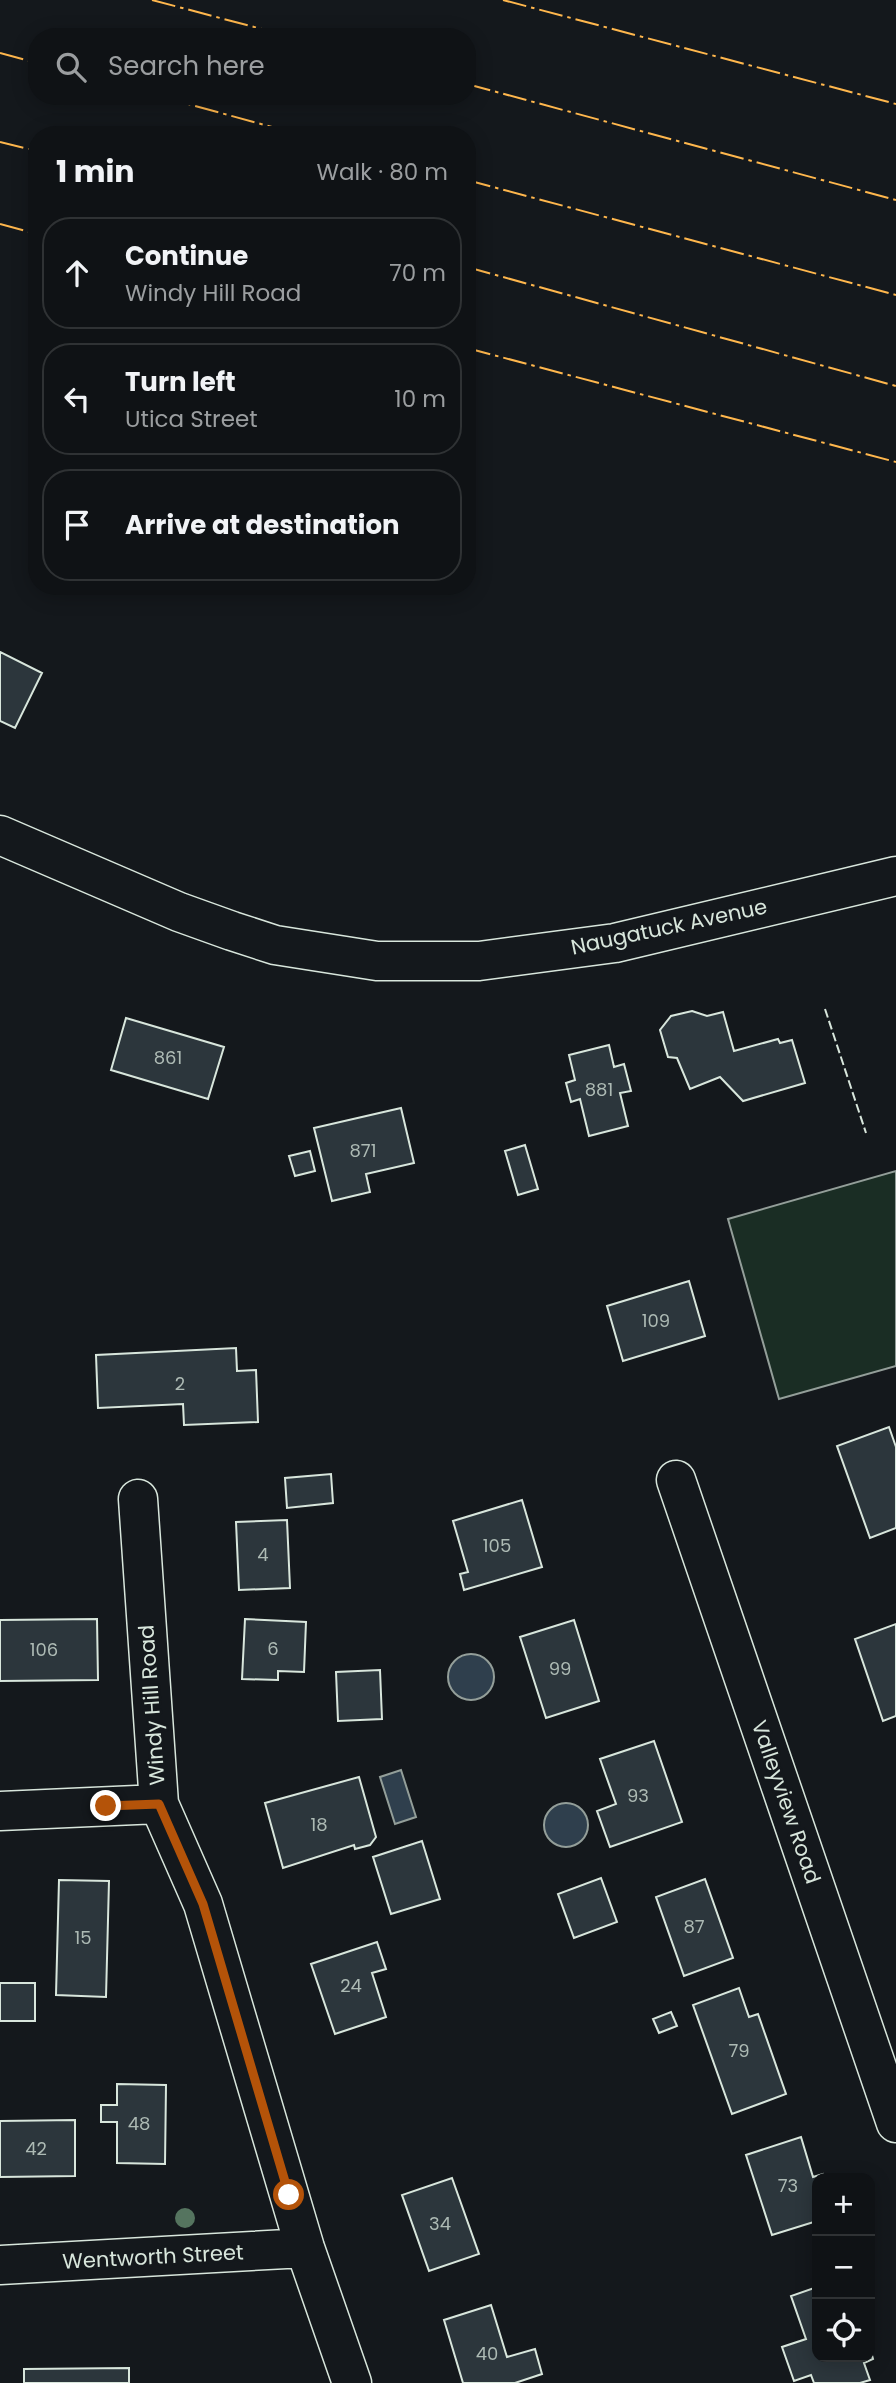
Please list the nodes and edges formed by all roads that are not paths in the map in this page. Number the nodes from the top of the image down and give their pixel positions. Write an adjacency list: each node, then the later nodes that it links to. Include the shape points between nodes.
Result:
1 (0, 835): 2 (street, Naugatuck Avenue, via 232,931 275,945 377,961 479,961 615,943)
2 (896, 876)
3 (676, 1480): 7 (street, Valleyview Road)
4 (138, 1499): 5 (street, Windy Hill Road)
5 (159, 1804): 6 (street); 8 (street, Windy Hill Road, via 203,1904)
6 (0, 1811)
7 (896, 2123)
8 (305, 2248): 9 (street, Wentworth Street); 10 (street, Windy Hill Road)
9 (0, 2265)
10 (352, 2383)

